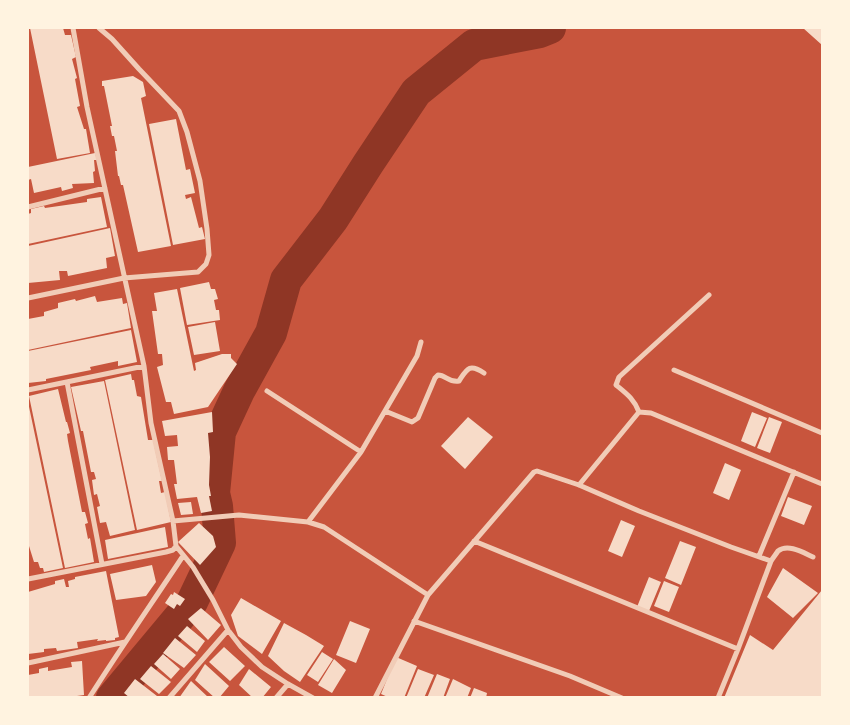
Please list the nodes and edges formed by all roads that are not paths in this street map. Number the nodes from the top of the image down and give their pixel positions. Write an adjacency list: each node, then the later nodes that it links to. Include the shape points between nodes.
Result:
1 (73, 28): 3 (street)
2 (99, 28): 5 (street, via 179,111 200,181 207,229 209,255 198,272)
3 (106, 188): 4 (street); 5 (street)
4 (28, 206)
5 (124, 278): 7 (street); 9 (street)
6 (709, 295): 16 (street, via 619,377 616,385 632,398)
7 (28, 298)
8 (421, 342): 15 (street, via 417,356)
9 (144, 366): 12 (street); 22 (street, via 151,423)
10 (674, 370): 17 (street)
11 (484, 373): 15 (street, via 477,368 469,368 459,381 454,382 438,375 418,418 412,422)
12 (67, 382): 13 (street); 30 (street)
13 (28, 390)
14 (267, 391): 18 (street)
15 (385, 411): 18 (street)
16 (639, 412): 19 (street, via 650,413); 21 (street)
17 (822, 433)
18 (361, 452): 23 (street)
19 (794, 472): 20 (street); 27 (street)
20 (822, 484)
21 (579, 485): 24 (street, via 534,472); 27 (street, via 731,548)
22 (173, 521): 23 (street, via 239,514); 25 (street)
23 (308, 522): 32 (street, via 324,527)
24 (474, 541): 32 (street); 36 (street)
25 (176, 546): 26 (street); 30 (street, via 166,552)
26 (183, 556): 34 (street, via 193,567); 35 (street)
27 (759, 556): 29 (street)
28 (813, 557): 29 (street, via 782,548)
29 (771, 561): 36 (street)
30 (102, 564): 31 (street)
31 (28, 579)
32 (428, 595): 33 (street)
33 (414, 621): 43 (street); 44 (street, via 570,676)
34 (228, 630): 38 (street, via 262,667); 40 (street)
35 (124, 642): 37 (street); 39 (street)
36 (738, 649): 45 (street)
37 (28, 664)
38 (288, 684): 41 (street); 42 (street)
39 (90, 698)
40 (169, 698)
41 (276, 698)
42 (314, 698)
43 (375, 698)
44 (622, 698)
45 (718, 698)

